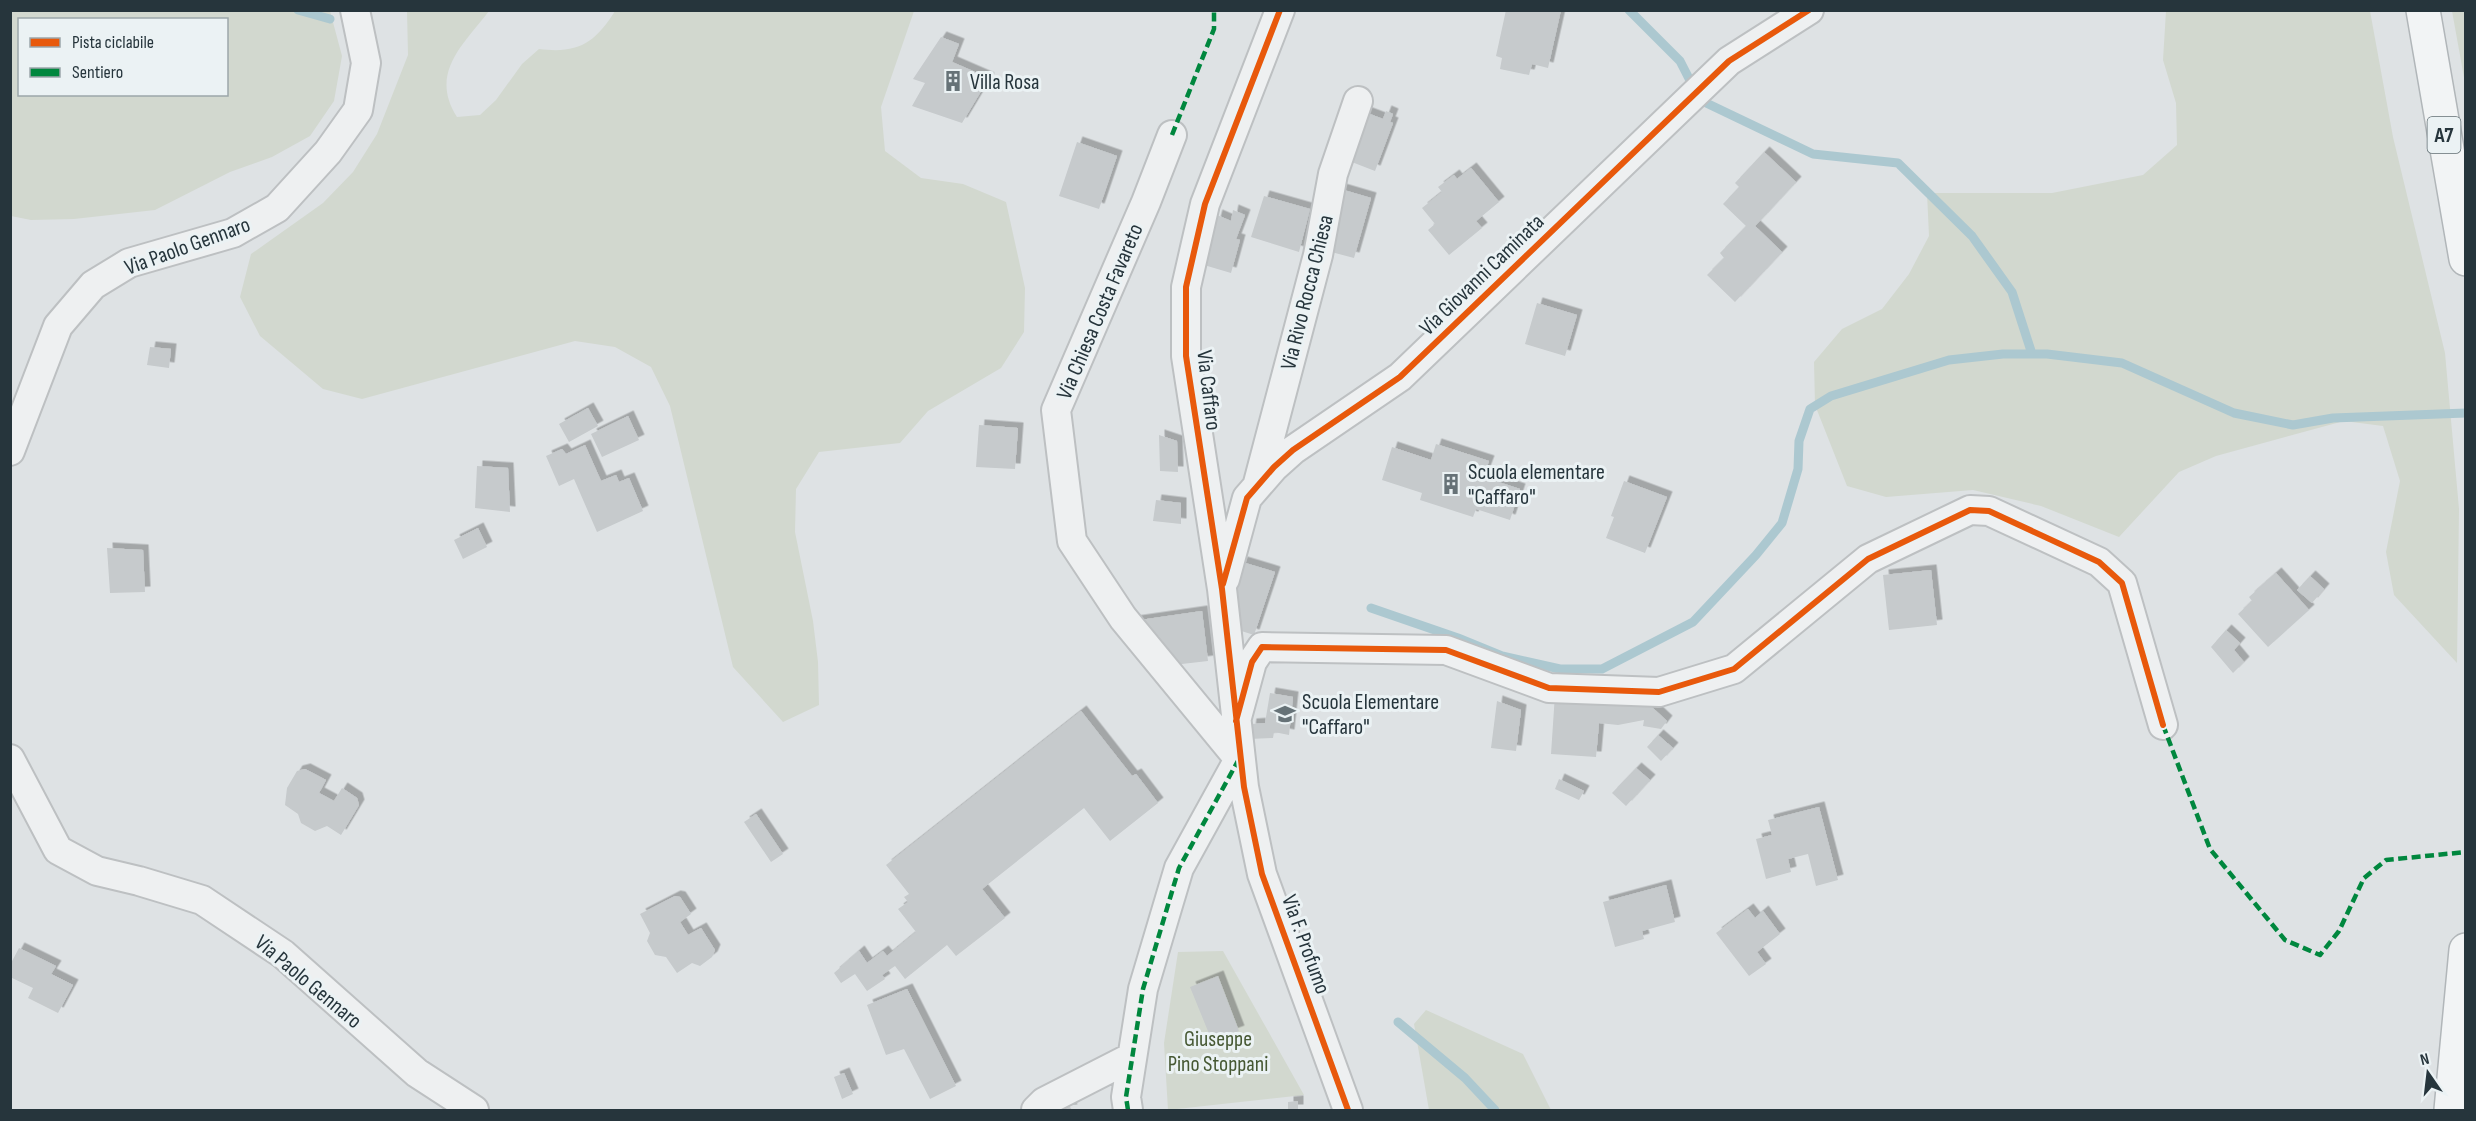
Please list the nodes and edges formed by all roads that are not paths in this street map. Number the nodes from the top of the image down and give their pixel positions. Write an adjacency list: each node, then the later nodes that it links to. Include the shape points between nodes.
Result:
1 (355, 10): 8 (street, Via Paolo Gennaro, via 366,63 358,110 328,152 277,208 260,218 233,233 129,263 93,285 58,326)
2 (1280, 10): 10 (street, Via Caffaro, via 1205,204 1186,287 1186,356)
3 (1809, 10): 9 (street, Via Giovanni Caminata, via 1729,61 1400,377 1293,450)
4 (2423, 10): 7 (highway, A7)
5 (1358, 101): 9 (street, Via Rivo Rocca Chiesa, via 1333,174 1318,255)
6 (1172, 135): 14 (street, Via Chiesa Costa Favareto, via 1056,410 1071,541 1123,618)
7 (2466, 259)
8 (10, 451)
9 (1258, 485): 10 (street, Via Giovanni Caminata, via 1247,498)
10 (1222, 590): 11 (street, Via Caffaro)
11 (1236, 721): 12 (street, via 1252,662 1262,647 1446,650 1549,688 1659,692 1734,669 1868,559 1970,510 1989,511 2099,562 2122,583); 14 (street, Via Caffaro)
12 (2163, 725)
13 (10, 759): 18 (street, Via Paolo Gennaro, via 58,850 98,871 202,900 283,954 417,1073)
14 (1239, 759): 15 (street, Via Caffaro); 17 (street, via 1179,868 1143,988)
15 (1244, 787): 21 (street, Via F. Profumo, via 1262,874)
16 (2466, 950): 22 (highway)
17 (1132, 1057): 19 (street, via 1044,1102); 20 (street)
18 (474, 1110)
19 (1036, 1110)
20 (1128, 1110)
21 (1348, 1110)
22 (2451, 1110)

